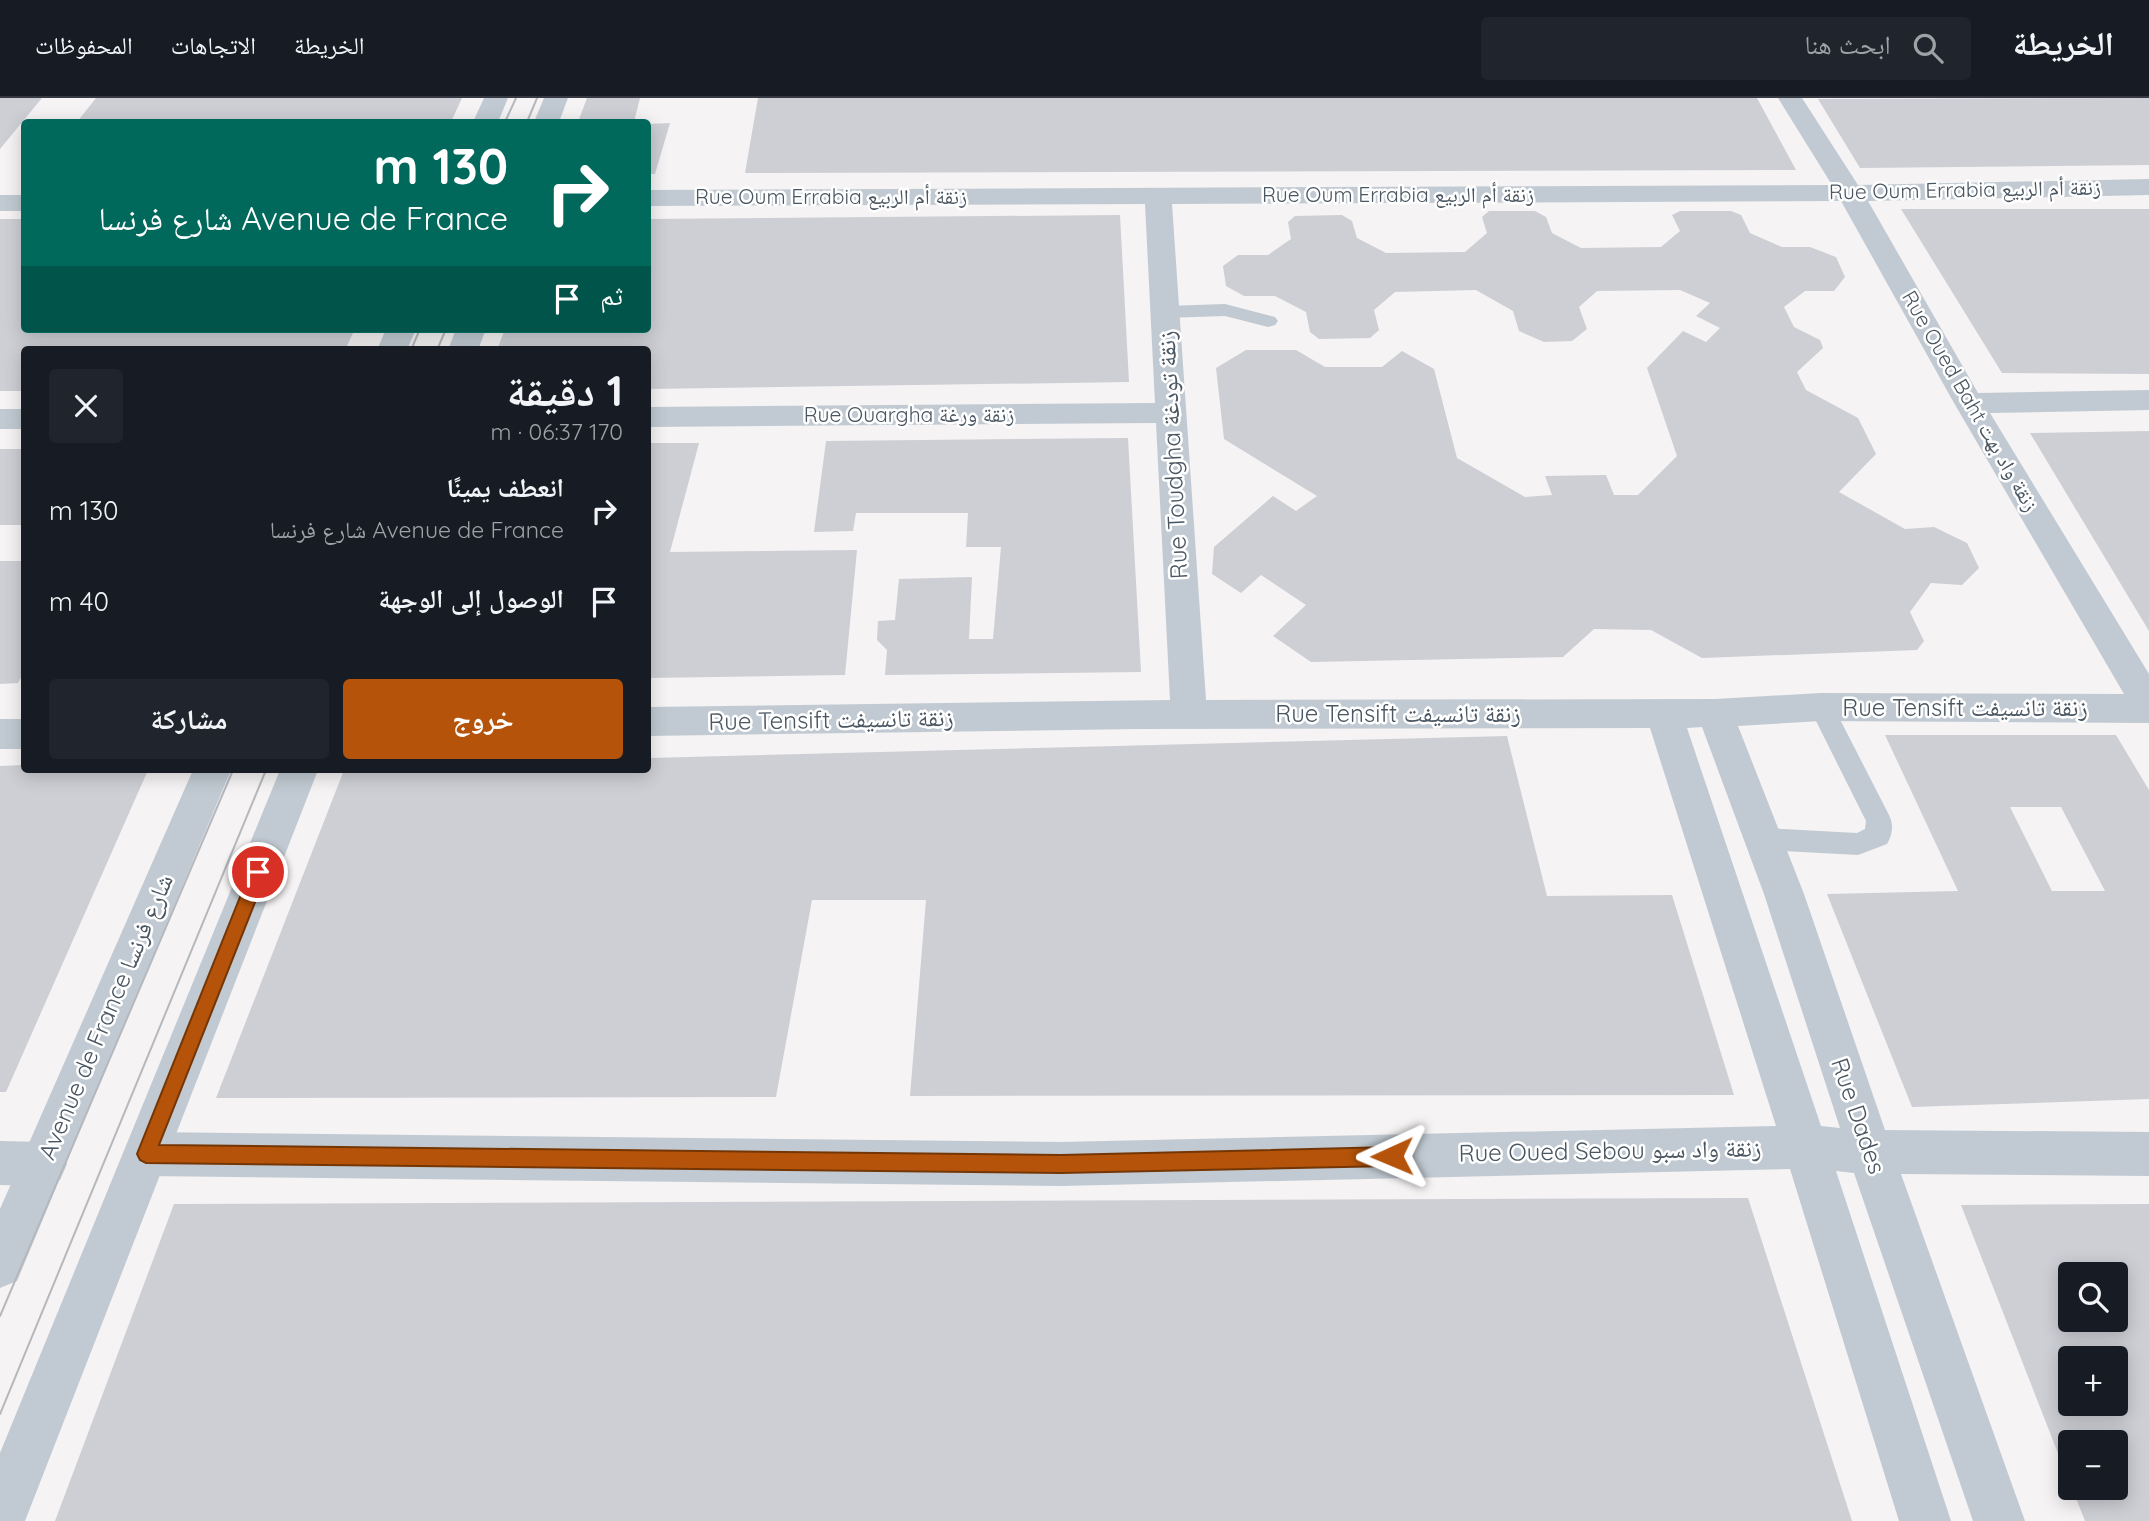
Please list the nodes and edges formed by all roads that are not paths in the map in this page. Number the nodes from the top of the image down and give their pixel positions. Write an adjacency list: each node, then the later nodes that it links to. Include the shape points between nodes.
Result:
1 (496, 98): 4 (street)
2 (556, 98): 5 (street)
3 (1790, 98): 7 (street, Rue Oued Baht زنقة واد بهت)
4 (487, 119)
5 (548, 119)
6 (2149, 187): 7 (street, Rue Oum Errabia زنقة أم الربيع)
7 (1850, 193): 8 (street, Rue Oum Errabia زنقة أم الربيع); 15 (street, Rue Oued Baht زنقة واد بهت)
8 (1157, 196): 9 (street, Rue Oum Errabia زنقة أم الربيع); 12 (street, Rue Toudgha زنقة تودغة)
9 (651, 198)
10 (0, 203): 11 (street)
11 (21, 203)
12 (1165, 312): 13 (lane, via 1225,310); 16 (street, Rue Toudgha زنقة تودغة)
13 (1268, 321)
14 (2149, 400): 15 (street)
15 (1969, 403): 21 (street, Rue Oued Baht زنقة واد بهت)
16 (1171, 413): 17 (street, Rue Ouargha زنقة ورغة); 24 (street, Rue Toudgha زنقة تودغة)
17 (651, 417)
18 (0, 419): 19 (street)
19 (21, 419)
20 (1821, 707): 21 (street, Rue Tensift زنقة تانسيفت); 23 (street, Rue Tensift زنقة تانسيفت); 30 (lane, via 1879,821 1878,836 1858,844)
21 (2149, 707)
22 (1664, 713): 23 (street, Rue Tensift زنقة تانسيفت); 24 (street, Rue Tensift زنقة تانسيفت); 31 (street)
23 (1715, 713): 30 (street, Rue Dades)
24 (1189, 715): 25 (street, Rue Tensift زنقة تانسيفت)
25 (651, 722)
26 (0, 734): 27 (street)
27 (21, 734)
28 (211, 773): 36 (street, Avenue de France شارع فرنسا)
29 (298, 773): 33 (street)
30 (1764, 839): 32 (street, Rue Dades)
31 (1805, 1147): 32 (street, Rue Oued Sebou زنقة واد سبو); 33 (street, Rue Oued Sebou زنقة واد سبو, via 1061,1164); 39 (street)
32 (1870, 1152): 34 (street, Rue Oued Sebou زنقة واد سبو); 40 (street, Rue Dades)
33 (146, 1154): 38 (street)
34 (2149, 1154)
35 (0, 1163): 36 (street)
36 (44, 1164): 37 (street, Avenue de France شارع فرنسا)
37 (0, 1264)
38 (0, 1517)
39 (1925, 1521)
40 (1999, 1521)

